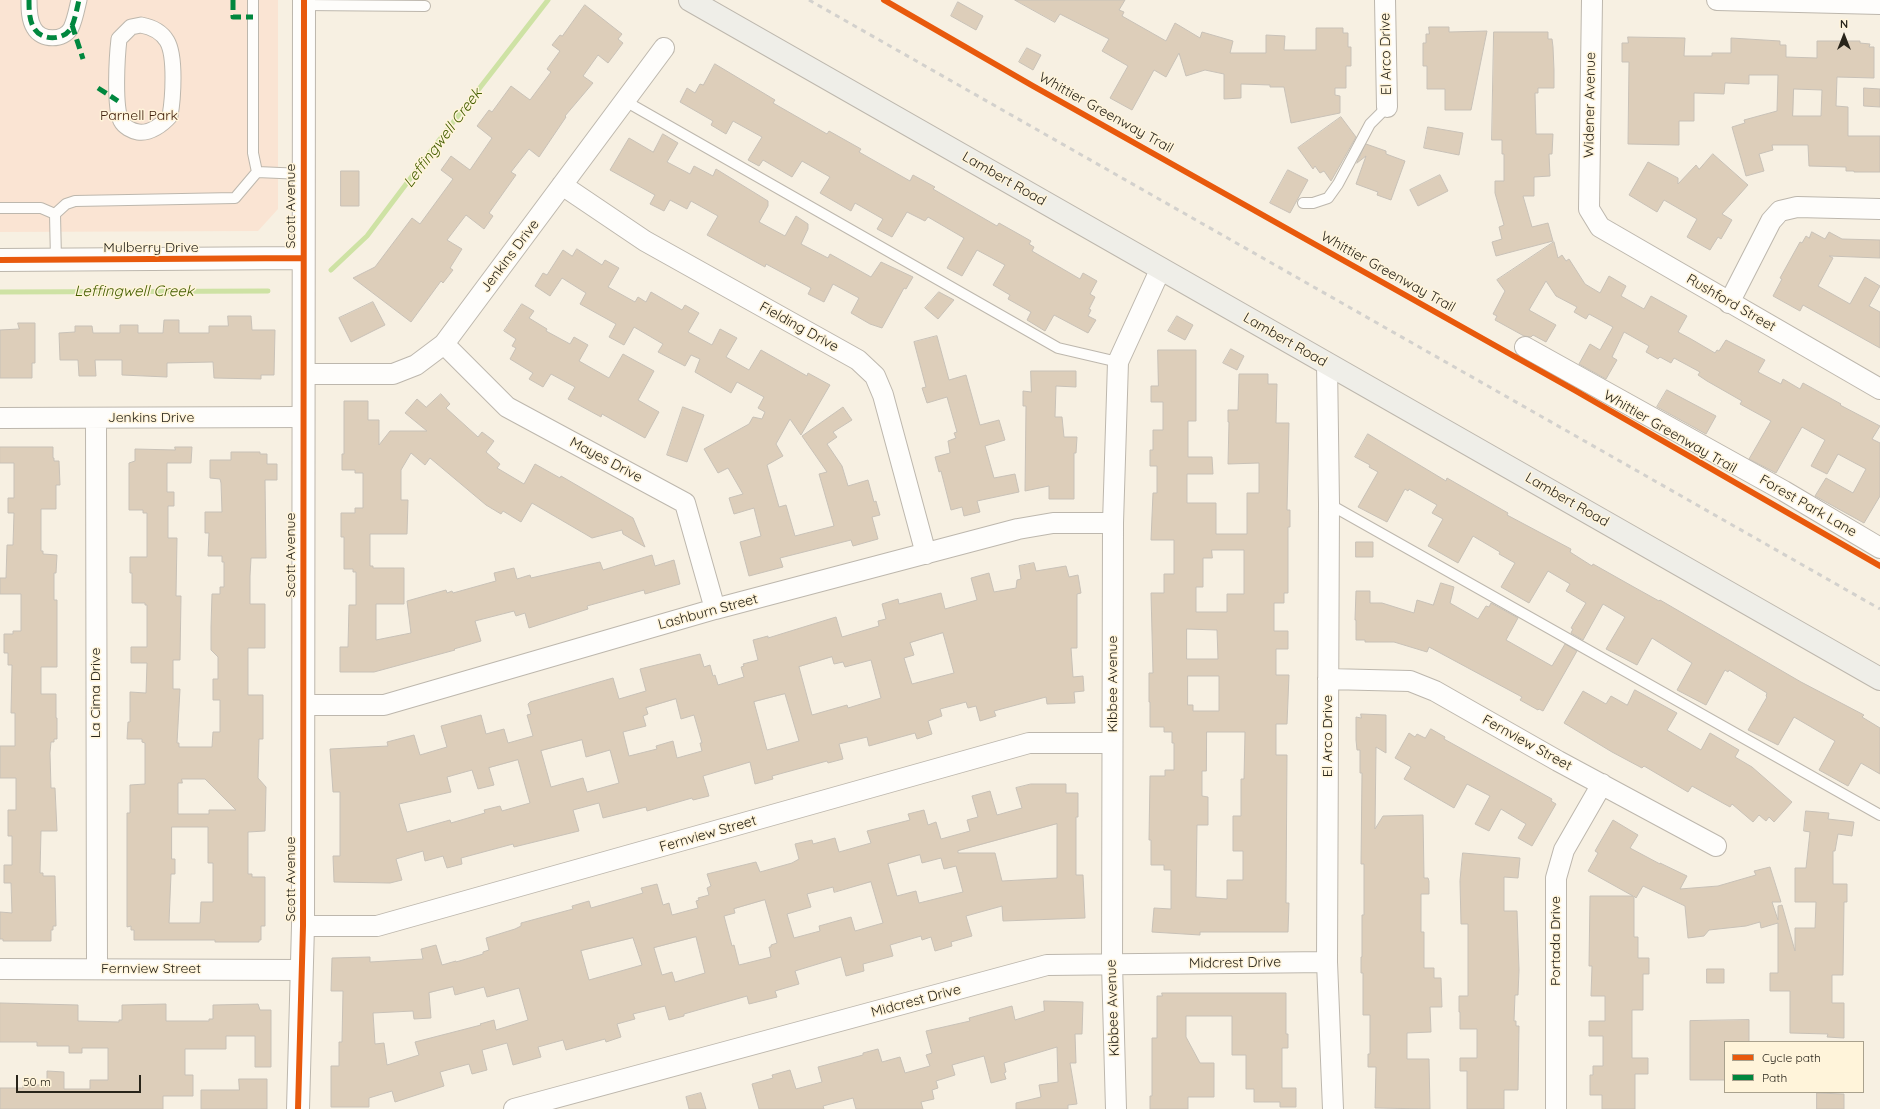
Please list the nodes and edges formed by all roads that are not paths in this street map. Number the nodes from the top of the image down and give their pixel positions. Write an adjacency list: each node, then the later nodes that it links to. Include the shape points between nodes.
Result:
1 (29, 0): 2 (street, via 29,12 34,28 42,36 54,38 71,28)
2 (79, 0)
3 (253, 0): 15 (lane, via 253,153)
4 (690, 0): 26 (main road, Lambert Road)
5 (1385, 0): 14 (street, El Arco Drive)
6 (1592, 0): 21 (street, Widener Avenue)
7 (1717, 0): 9 (street)
8 (304, 3): 10 (lane); 16 (street, Scott Avenue)
9 (1880, 4)
10 (425, 6)
11 (664, 48): 13 (street, Jenkins Drive)
12 (118, 68): 12 (street, via 118,106 121,122 131,130 141,132 164,123 170,116 172,106 171,51 168,41 152,27 131,27 119,39)
13 (625, 101): 17 (street, Jenkins Drive); 30 (lane, via 1058,348)
14 (1387, 107): 18 (lane, via 1370,124 1328,198)
15 (256, 172): 16 (lane); 22 (lane, via 235,198 75,201 66,204)
16 (303, 174): 23 (street, Scott Avenue)
17 (562, 185): 28 (street, Jenkins Drive); 40 (street, Fielding Drive, via 645,242 858,360 875,376 883,395)
18 (1303, 203)
19 (0, 208): 22 (lane, via 41,208)
20 (1880, 209): 27 (street, via 1797,207 1780,211 1771,221)
21 (1589, 210): 27 (street, Rushford Street, via 1600,227)
22 (55, 214): 25 (lane)
23 (303, 258): 25 (street, Mulberry Drive); 32 (street, Scott Avenue)
24 (0, 260): 25 (street, Mulberry Drive)
25 (56, 260)
26 (1160, 268): 30 (street, Kibbee Avenue); 31 (main road, Lambert Road)
27 (1729, 303): 33 (street, Rushford Street)
28 (444, 344): 32 (street, Jenkins Drive, via 416,365 393,374); 41 (street, Mayes Drive, via 507,407 685,503)
29 (1525, 347): 39 (street, Forest Park Lane, via 1784,491)
30 (1118, 362): 38 (street, Kibbee Avenue)
31 (1327, 363): 37 (street, El Arco Drive); 43 (main road, Lambert Road)
32 (304, 374): 34 (street, Scott Avenue)
33 (1880, 389)
34 (303, 417): 36 (street, Jenkins Drive); 44 (street, Scott Avenue)
35 (0, 418): 36 (street, Jenkins Drive)
36 (96, 418): 52 (street, La Cima Drive)
37 (1329, 504): 42 (street, El Arco Drive); 47 (lane)
38 (1113, 523): 40 (street, Lashburn Street, via 1053,523 1018,529); 45 (street, Kibbee Avenue)
39 (1880, 548)
40 (926, 554): 41 (street, Lashburn Street)
41 (715, 610): 44 (street, Lashburn Street, via 384,705)
42 (1328, 679): 46 (street, Fernview Street, via 1410,681 1435,691); 50 (street, El Arco Drive)
43 (1880, 679)
44 (303, 705): 49 (street, Scott Avenue)
45 (1112, 742): 49 (street, Fernview Street, via 1029,743 377,926); 51 (street, Kibbee Avenue)
46 (1602, 784): 48 (street, Fernview Street); 59 (street, Portada Drive, via 1564,850 1556,878)
47 (1880, 815)
48 (1716, 846)
49 (303, 926): 54 (street, Scott Avenue)
50 (1327, 962): 51 (street, Midcrest Drive); 58 (street, El Arco Drive)
51 (1112, 964): 56 (street, Midcrest Drive, via 1047,965); 57 (street, Kibbee Avenue)
52 (97, 968): 53 (street, Fernview Street); 54 (street, Fernview Street)
53 (0, 969)
54 (301, 970): 55 (street, Scott Avenue)
55 (298, 1109)
56 (514, 1109)
57 (1116, 1109)
58 (1333, 1109)
59 (1556, 1109)

